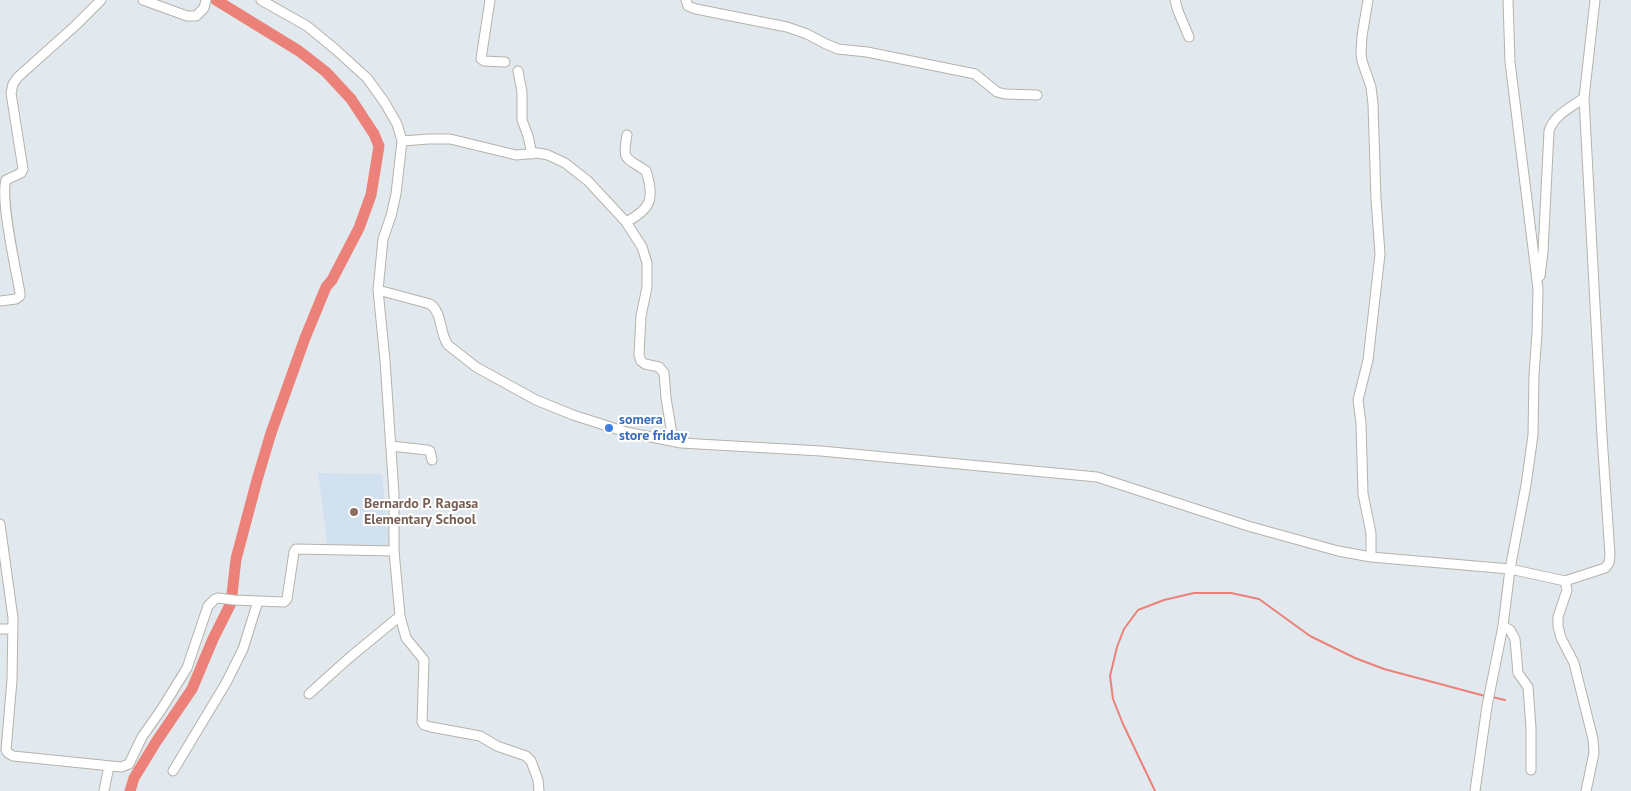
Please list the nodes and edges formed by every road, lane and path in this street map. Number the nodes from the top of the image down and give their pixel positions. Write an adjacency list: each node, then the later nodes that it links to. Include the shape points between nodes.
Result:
1 (101, 0): 22 (street, via 13,84 11,93 23,169 6,180 3,190 9,246 20,296)
2 (142, 0): 3 (street, via 188,16 200,13)
3 (206, 0)
4 (261, 0): 17 (street, via 307,26 367,78 397,124)
5 (490, 0): 12 (street, via 481,59)
6 (686, 0): 14 (street, via 688,6 696,9 787,26 838,49 974,74 997,92)
7 (1175, 0): 11 (street)
8 (1368, 0): 28 (street, via 1361,54 1373,104 1380,254 1368,360 1358,400 1363,494)
9 (1508, 0): 20 (street, via 1510,62)
10 (1595, 0): 15 (street)
11 (1189, 37)
12 (505, 62)
13 (518, 72): 18 (street, via 522,120)
14 (1037, 95)
15 (1584, 98): 20 (street, via 1557,117 1549,131); 30 (street, via 1610,555 1605,568)
16 (627, 135): 19 (street, via 624,153 628,160 646,171 650,198 639,216)
17 (402, 141): 18 (street, via 450,139 516,155); 21 (street, via 396,194 381,248)
18 (532, 154): 19 (street, via 548,155 573,169)
19 (626, 222): 23 (street, via 648,263 639,354 641,361 659,367 664,373)
20 (1538, 289): 29 (street, via 1533,434)
21 (378, 290): 23 (street, via 430,304 435,308 444,340 451,348 476,367 536,400 626,432); 24 (street)
22 (0, 300)
23 (673, 440): 28 (street, via 1097,477 1248,526)
24 (391, 446): 25 (street, via 430,451); 27 (street)
25 (432, 460)
26 (0, 524): 35 (street)
27 (394, 551): 31 (street, via 296,549 286,600); 32 (street)
28 (1371, 557): 29 (street)
29 (1510, 569): 30 (street); 33 (street)
30 (1565, 581): 43 (street, via 1566,595 1558,626 1574,663 1593,739 1594,753)
31 (258, 601): 37 (street, via 215,599 208,606 186,668 142,737 129,764 125,767); 39 (street, via 243,649)
32 (400, 616): 36 (street); 41 (street, via 406,638 424,660 421,714 424,725 480,736 526,756 531,761)
33 (1502, 626): 38 (street, via 1510,630 1516,639 1518,673 1528,687); 42 (street)
34 (0, 629): 35 (street)
35 (13, 629): 37 (street, via 8,753)
36 (309, 694)
37 (109, 766): 40 (street)
38 (1531, 770)
39 (173, 771)
40 (104, 791)
41 (539, 791)
42 (1475, 791)
43 (1586, 791)

